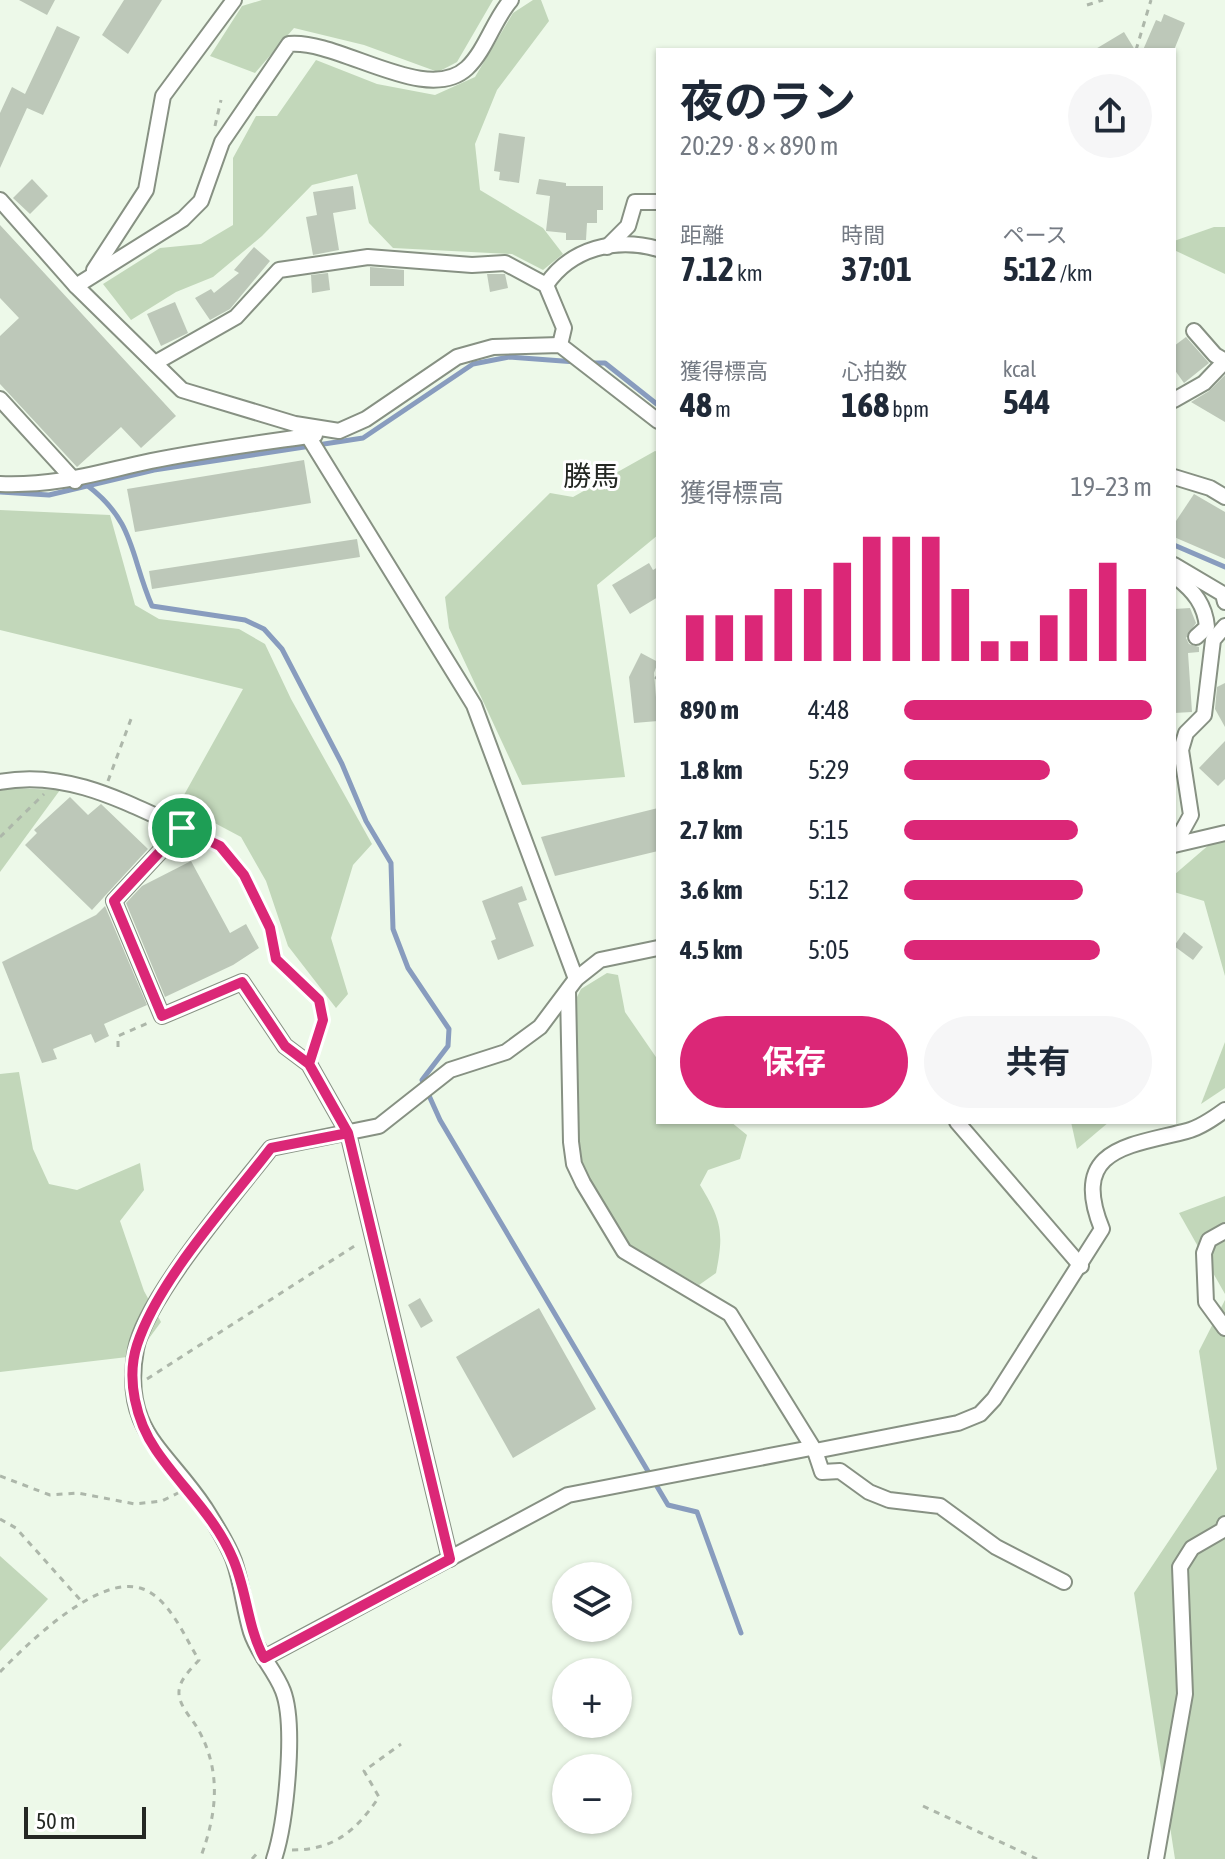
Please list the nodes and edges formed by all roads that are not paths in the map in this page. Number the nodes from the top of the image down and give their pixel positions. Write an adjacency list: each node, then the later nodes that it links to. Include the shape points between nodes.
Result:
1 (234, 0): 7 (street, via 163,96 146,190)
2 (511, 0): 7 (street, via 467,68 444,81 412,77 309,42 289,44 222,142 201,201 183,219)
3 (0, 200): 9 (street)
4 (656, 202): 5 (street, via 635,202 628,226)
5 (607, 247): 6 (street); 8 (street, via 579,254 557,269)
6 (656, 248)
7 (91, 274): 9 (street)
8 (546, 285): 11 (street, via 564,328); 13 (street, via 505,263 368,257 279,270 236,317)
9 (76, 286): 13 (street)
10 (1194, 331): 12 (street)
11 (560, 345): 16 (street); 17 (street, via 493,347 457,357 366,419)
12 (1225, 361): 15 (street, via 1204,383)
13 (155, 363): 17 (street, via 182,390 295,424)
14 (0, 399): 20 (street)
15 (1176, 399)
16 (656, 419)
17 (339, 431): 18 (street)
18 (308, 436): 20 (street, via 152,461); 32 (street, via 474,705)
19 (1176, 478): 22 (street)
20 (75, 481): 21 (street)
21 (0, 484)
22 (1225, 497)
23 (1176, 566): 24 (street); 26 (street, via 1177,578 1206,612 1207,627)
24 (1224, 596)
25 (1225, 626): 29 (street, via 1213,640 1204,715 1186,733 1181,750 1191,815)
26 (1196, 637)
27 (0, 782): 35 (street, via 48,779 104,793 182,828 114,901 162,1016 242,982 285,1046 309,1064)
28 (1225, 833): 30 (street)
29 (1176, 841)
30 (1176, 844)
31 (656, 948): 32 (street, via 600,960)
32 (572, 985): 35 (street, via 540,1027 506,1052 450,1070 379,1126); 39 (street, via 571,1142 583,1183 624,1251 730,1314)
33 (1225, 1110): 37 (street, via 1190,1131 1118,1148 1104,1159 1093,1189 1102,1229)
34 (959, 1124): 37 (street)
35 (348, 1133): 41 (street); 43 (street, via 271,1148 154,1307 136,1347 136,1410 155,1449 204,1507 234,1560 252,1636)
36 (1225, 1231): 38 (street, via 1209,1240 1204,1253 1206,1302)
37 (1081, 1266): 39 (street, via 980,1414 958,1423)
38 (1225, 1328)
39 (813, 1449): 41 (street, via 568,1495); 42 (street, via 822,1472 840,1471 889,1500 940,1506 996,1547)
40 (1225, 1524): 45 (street, via 1192,1548 1180,1567 1185,1694)
41 (450, 1559): 43 (street)
42 (1064, 1582)
43 (264, 1658): 44 (street, via 283,1691 288,1715)
44 (276, 1854)
45 (1156, 1859)

